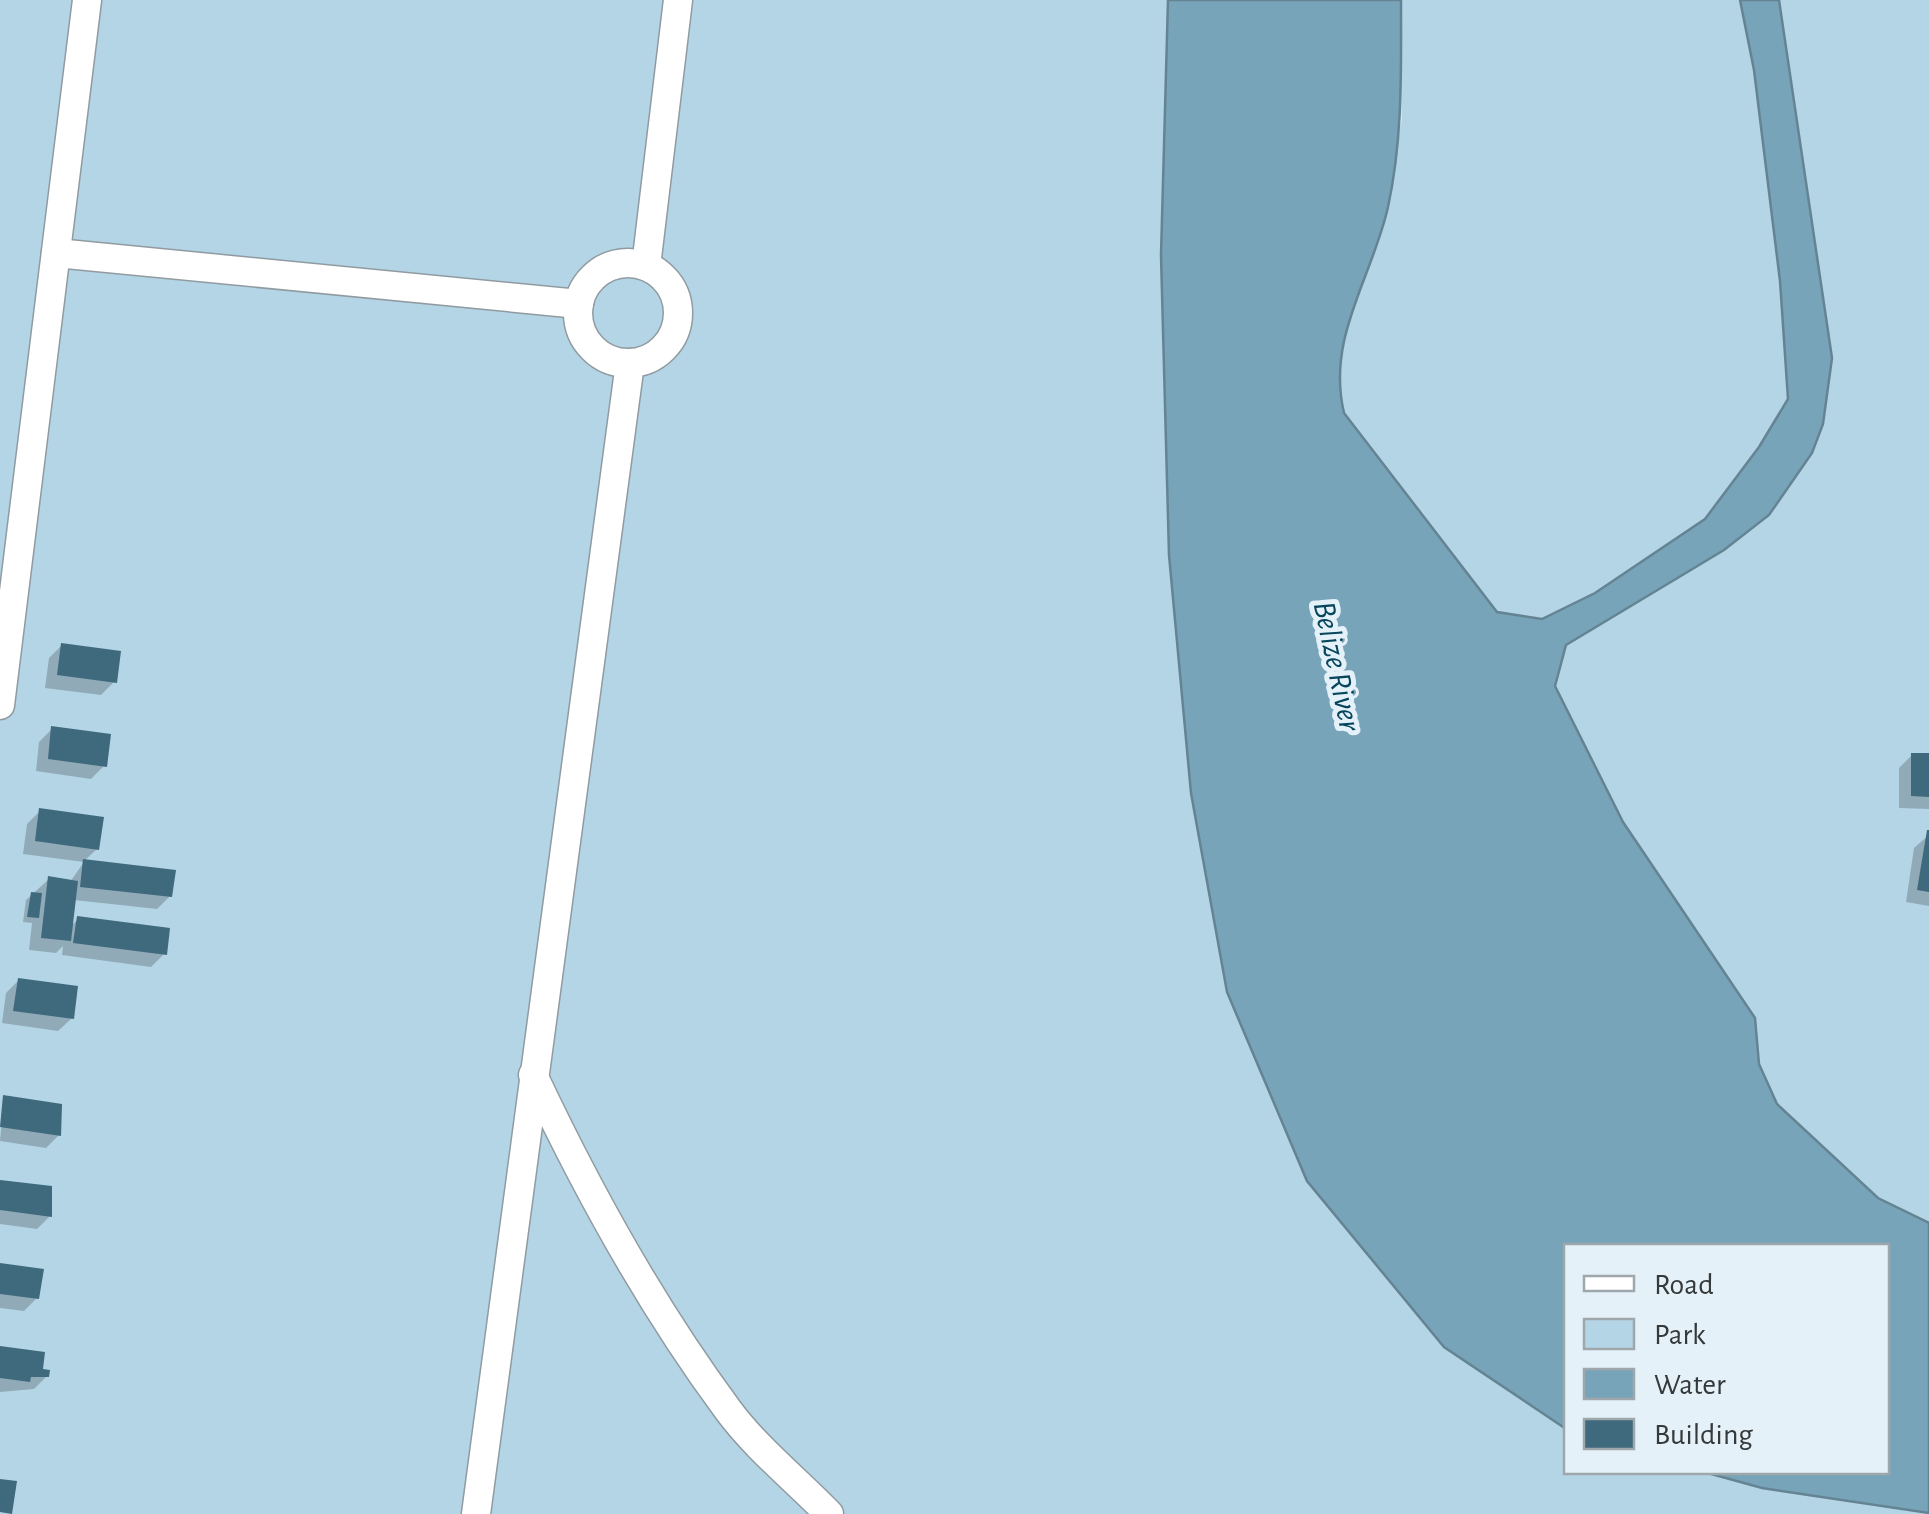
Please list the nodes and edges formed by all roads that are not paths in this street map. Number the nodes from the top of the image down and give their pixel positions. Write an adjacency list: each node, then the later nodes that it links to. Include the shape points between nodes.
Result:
1 (87, 0): 3 (street)
2 (678, 0): 4 (street)
3 (56, 253): 5 (street); 7 (street)
4 (646, 266): 5 (street, via 618,263 603,270); 6 (street, via 674,291 678,324 660,352)
5 (579, 304): 6 (street, via 587,342 599,354)
6 (630, 363): 9 (street)
7 (11, 539): 8 (street)
8 (0, 705)
9 (533, 1075): 10 (street); 11 (street, via 577,1170 730,1413)
10 (476, 1514)
11 (828, 1514)

